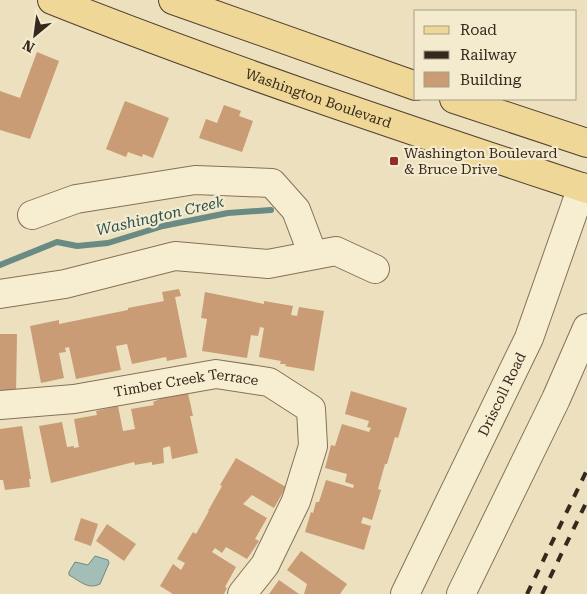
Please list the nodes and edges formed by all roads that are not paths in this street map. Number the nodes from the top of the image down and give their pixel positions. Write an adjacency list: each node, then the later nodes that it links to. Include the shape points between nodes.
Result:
1 (52, 0): 6 (main road, Washington Boulevard, via 198,57 398,127)
2 (190, 3): 3 (main road)
3 (414, 85)
4 (457, 100): 5 (main road)
5 (587, 143)
6 (585, 183): 14 (street, Driscoll Road, via 529,338)
7 (32, 215): 8 (street, via 76,199 195,180 272,184 296,210)
8 (313, 255): 9 (street, via 336,250); 10 (street, via 268,264 175,256 65,284)
9 (375, 269)
10 (0, 294)
11 (587, 328): 15 (street)
12 (0, 405): 13 (street, Timber Creek Terrace, via 74,399 216,374 269,382 310,410 313,446 296,501 265,565)
13 (242, 594)
14 (405, 594)
15 (461, 594)

